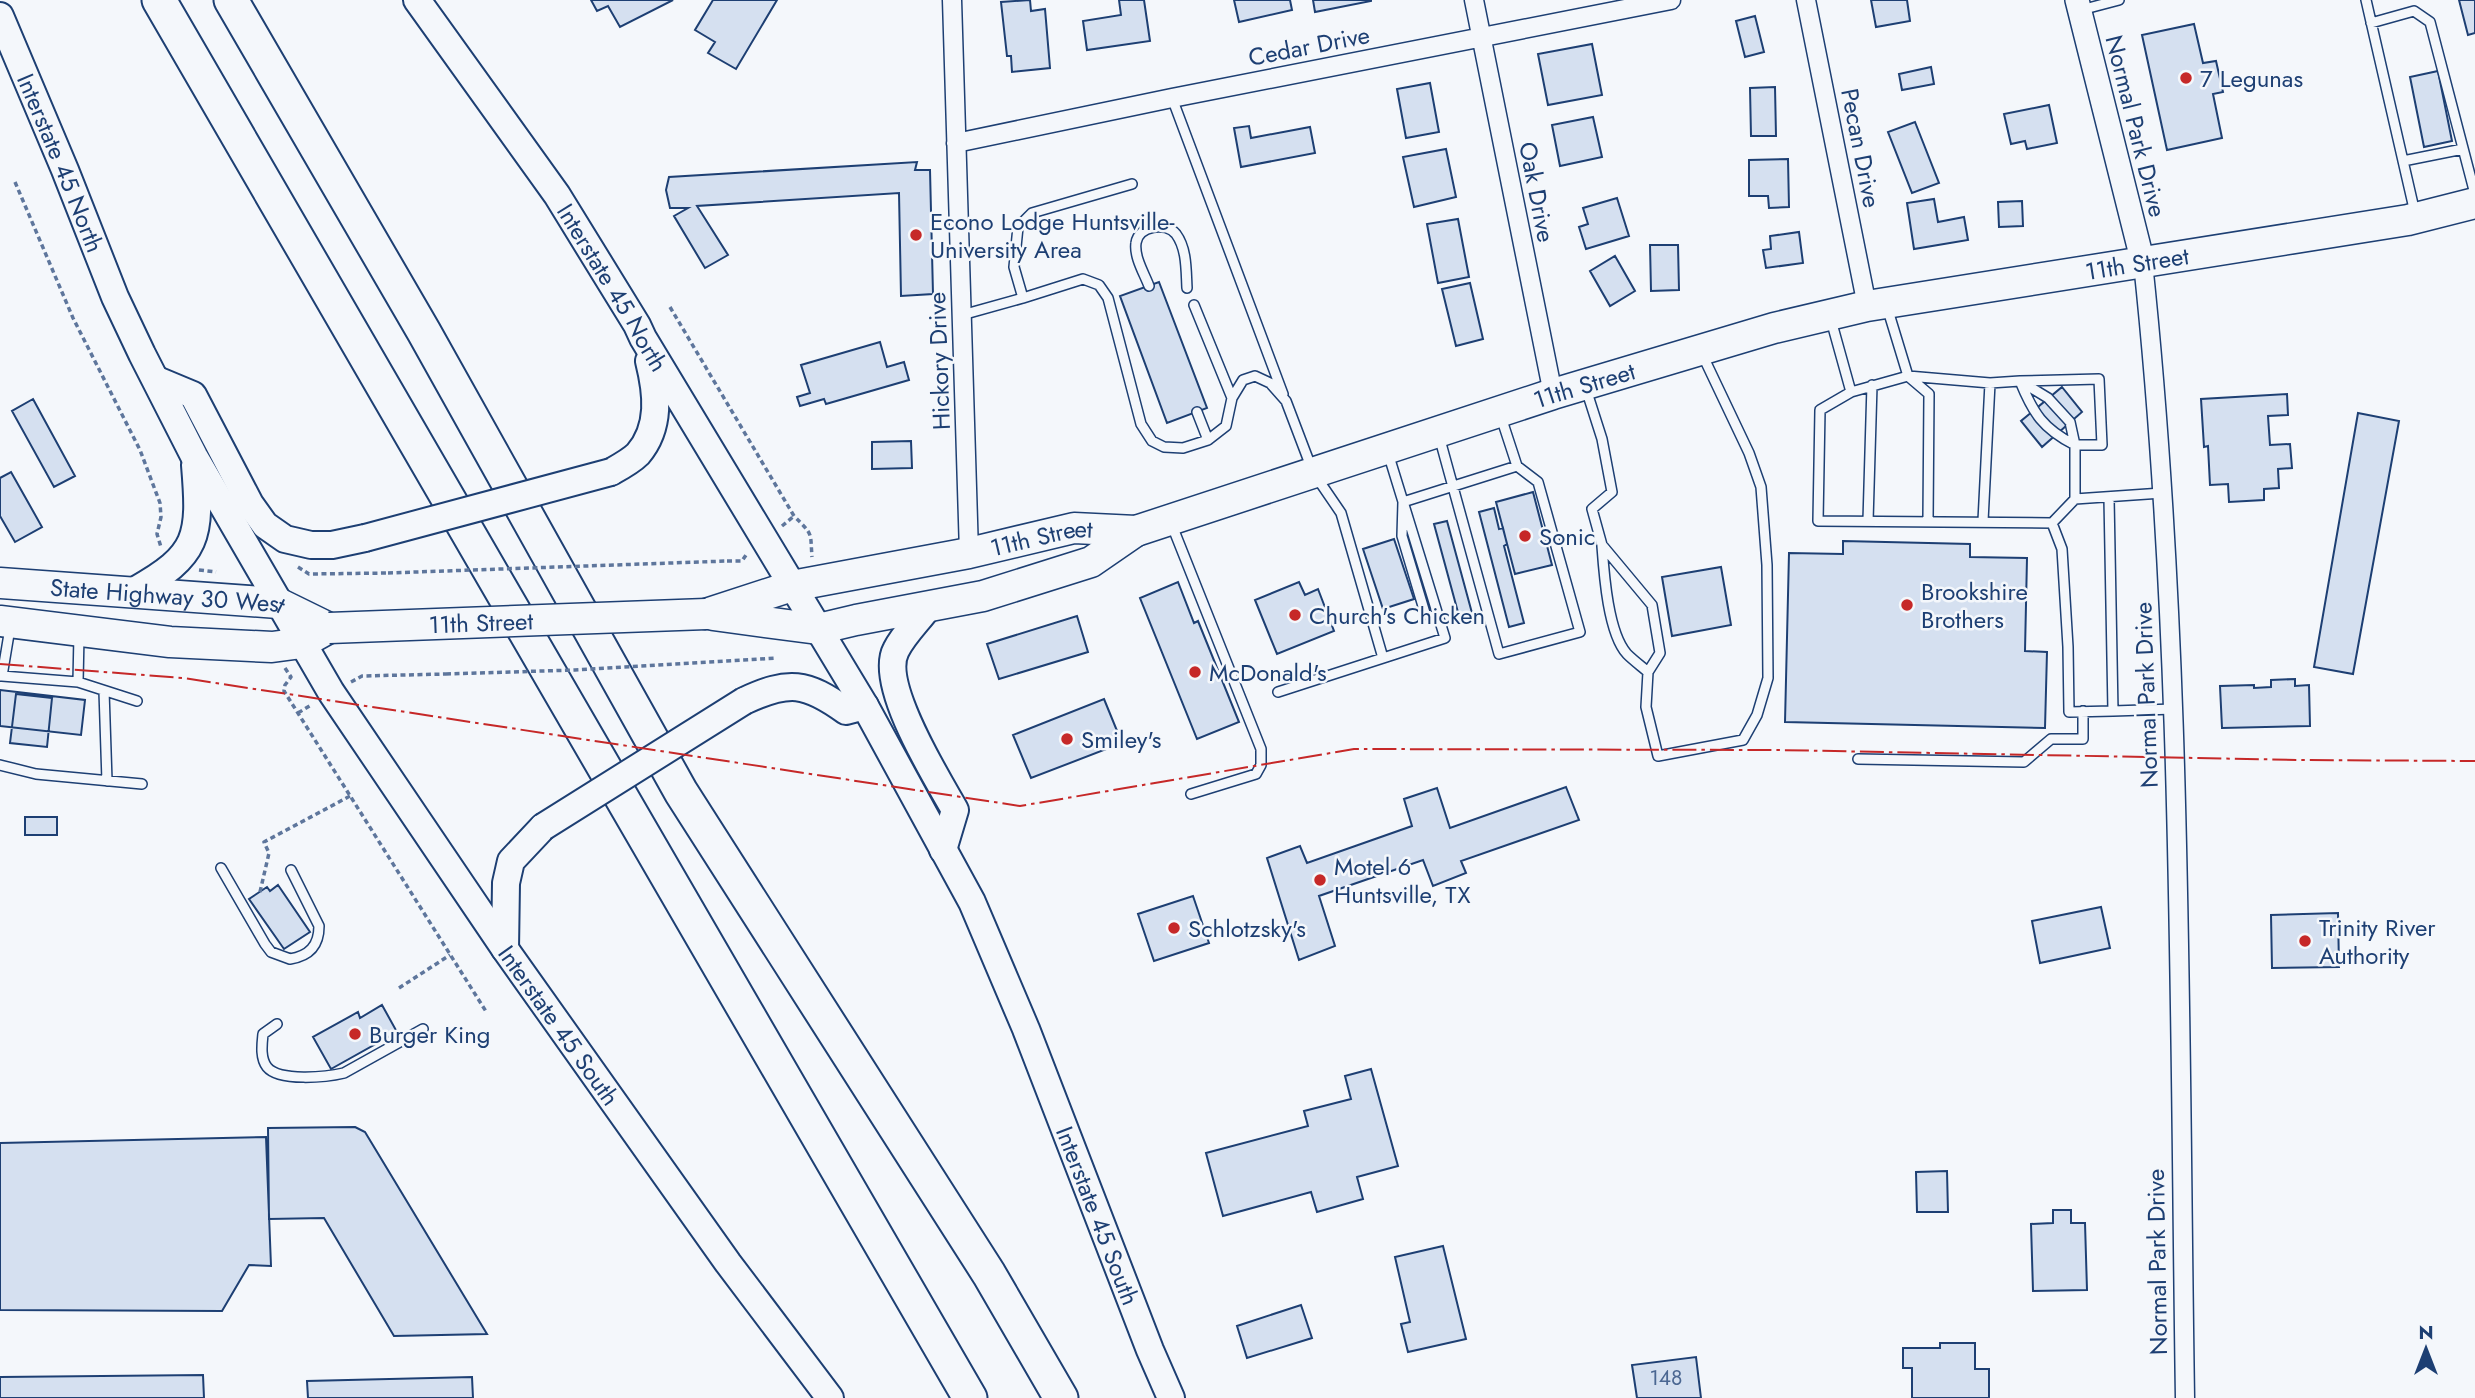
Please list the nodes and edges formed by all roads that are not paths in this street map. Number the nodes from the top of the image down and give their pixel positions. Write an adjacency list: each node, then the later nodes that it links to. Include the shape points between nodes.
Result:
1 (159, 0): 102 (highway)
2 (231, 0): 31 (highway)
3 (256, 0): 31 (highway, via 285,67)
4 (417, 0): 32 (main road, Interstate 45 North, via 557,195)
5 (951, 0): 16 (street, Hickory Drive)
6 (1474, 0): 14 (street, Oak Drive)
7 (1671, 0): 14 (street, Cedar Drive)
8 (1806, 0): 28 (street, Pecan Drive)
9 (2119, 0): 11 (lane)
10 (2366, 0): 13 (lane)
11 (2078, 5): 23 (street, Normal Park Drive)
12 (0, 16): 35 (main road, Interstate 45 North, via 115,297)
13 (2371, 23): 17 (lane, via 2414,11 2430,22); 18 (lane)
14 (1482, 37): 15 (street, Cedar Drive); 41 (street, Oak Drive)
15 (1172, 98): 16 (street, Cedar Drive); 43 (lane)
16 (956, 143): 29 (street, Hickory Drive)
17 (2463, 149): 18 (lane); 20 (lane)
18 (2403, 161): 22 (lane)
19 (1132, 184): 26 (lane, via 1032,213 1018,227 1014,267)
20 (2475, 194)
21 (2475, 203): 22 (main road, 11th Street)
22 (2417, 218): 23 (main road, 11th Street)
23 (2143, 263): 28 (main road, 11th Street); 54 (street, Normal Park Drive)
24 (1149, 286): 25 (lane, via 1136,243 1139,234 1158,226 1176,234 1186,263)
25 (1187, 288)
26 (1023, 298): 29 (lane); 47 (lane, via 1083,279 1098,285 1108,298 1141,424 1152,441 1183,448)
27 (1194, 305): 42 (lane)
28 (1877, 305): 30 (main road, 11th Street); 34 (lane)
29 (962, 315): 65 (street, Hickory Drive)
30 (1829, 315): 33 (main road, 11th Street); 40 (lane)
31 (424, 332): 100 (highway, via 681,792)
32 (643, 338): 35 (main road, bridge, via 655,383 656,410 650,436 636,456 611,472 332,545 285,539 265,525 193,395); 68 (main road, Interstate 45 North)
33 (1700, 350): 38 (main road, 11th Street); 79 (lane, via 1761,487 1768,678 1757,715 1743,740 1658,756 1646,706)
34 (1908, 376): 37 (lane); 39 (lane); 59 (lane, via 1929,394)
35 (157, 380): 50 (main road, Interstate 45 North)
36 (2020, 381): 37 (lane); 48 (lane, via 2032,411 2055,435); 48 (lane, via 2048,398 2070,422); 48 (lane, via 2099,379 2102,445)
37 (1990, 383): 61 (lane)
38 (1585, 384): 41 (main road, 11th Street); 64 (lane, via 1612,492 1591,509)
39 (1872, 385): 40 (lane); 60 (lane)
40 (1851, 392): 60 (lane, via 1820,410 1818,521)
41 (1553, 394): 44 (main road, 11th Street)
42 (1232, 398): 43 (lane, via 1243,380 1255,376 1270,383); 47 (lane, via 1226,426)
43 (1286, 401): 52 (lane)
44 (1499, 411): 46 (main road, 11th Street); 51 (lane)
45 (1197, 412): 47 (lane)
46 (1438, 431): 49 (main road, 11th Street); 53 (lane)
47 (1208, 440)
48 (2075, 445): 56 (lane)
49 (1386, 448): 52 (main road, 11th Street); 57 (lane)
50 (194, 456): 69 (main road, via 197,522 190,547 165,574); 70 (main road, Interstate 45 North)
51 (1517, 466): 53 (lane); 53 (lane, via 1538,482 1580,632 1499,654)
52 (1313, 472): 58 (main road, 11th Street); 78 (lane, via 1341,513)
53 (1453, 485): 57 (lane)
54 (2162, 493): 55 (lane); 86 (street, Normal Park Drive)
55 (2109, 498): 56 (lane); 88 (lane)
56 (2075, 499): 62 (lane)
57 (1403, 502): 78 (lane, via 1445,638)
58 (1170, 520): 63 (main road, 11th Street); 93 (lane, via 1261,749 1256,774)
59 (1928, 520): 60 (lane); 61 (lane)
60 (1868, 521)
61 (1983, 521): 62 (lane)
62 (2052, 523): 87 (lane, via 2062,549 2069,712)
63 (1136, 531): 65 (main road, 11th Street, via 1074,528); 66 (main road, 11th Street, via 1091,562); 66 (main road, via 1042,559 1035,565)
64 (1602, 545): 79 (lane, via 1606,594 1618,634 1625,652); 79 (lane, via 1652,605 1660,653)
65 (969, 553): 68 (main road, 11th Street)
66 (1035, 579): 71 (main road, 11th Street, via 983,596)
67 (0, 583): 69 (main road, State Highway 30 West)
68 (792, 586): 72 (main road, 11th Street); 75 (main road, Interstate 45 South)
69 (134, 591): 70 (main road, State Highway 30 West)
70 (278, 603): 74 (main road, State Highway 30 West); 77 (main road, Interstate 45 North)
71 (929, 606): 75 (main road, 11th Street); 94 (main road, via 895,651 892,662 896,695 955,810)
72 (706, 614): 74 (main road, 11th Street, bridge); 75 (main road, 11th Street)
73 (5, 622): 76 (main road, State Highway 30 West); 80 (lane)
74 (329, 628): 77 (main road, 11th Street)
75 (818, 629): 85 (main road, Interstate 45 South)
76 (79, 630): 77 (main road, State Highway 30 West, via 170,642 272,647); 81 (lane)
77 (302, 643): 97 (main road, Interstate 45 South)
78 (1383, 658): 83 (lane)
79 (1648, 672)
80 (1, 676): 81 (lane)
81 (78, 682): 82 (lane)
82 (104, 691): 84 (lane); 91 (lane)
83 (1278, 692)
84 (137, 701)
85 (865, 706): 94 (main road, Interstate 45 South); 97 (main road, bridge, via 846,711 821,693 796,687 771,689 744,701 542,827 511,861)
86 (2174, 709): 88 (lane); 106 (street, Normal Park Drive)
87 (2083, 711): 88 (lane); 89 (lane, via 2083,739 2051,739 2024,762)
88 (2113, 711)
89 (1858, 760)
90 (0, 765): 91 (lane, via 36,774)
91 (107, 781): 92 (lane)
92 (142, 784)
93 (1191, 794)
94 (943, 850): 105 (main road, Interstate 45 South, via 972,902 1026,1028)
95 (221, 868): 96 (lane, via 271,952 290,959 308,953 319,936 319,926)
96 (291, 870)
97 (505, 949): 101 (main road, Interstate 45 South)
98 (277, 1024): 99 (lane, via 263,1034 262,1053 265,1065 288,1076 344,1073)
99 (423, 1029)
100 (1023, 1331): 103 (highway); 104 (highway)
101 (830, 1398)
102 (970, 1398)
103 (1061, 1398)
104 (1070, 1398)
105 (1171, 1398)
106 (2185, 1398)

